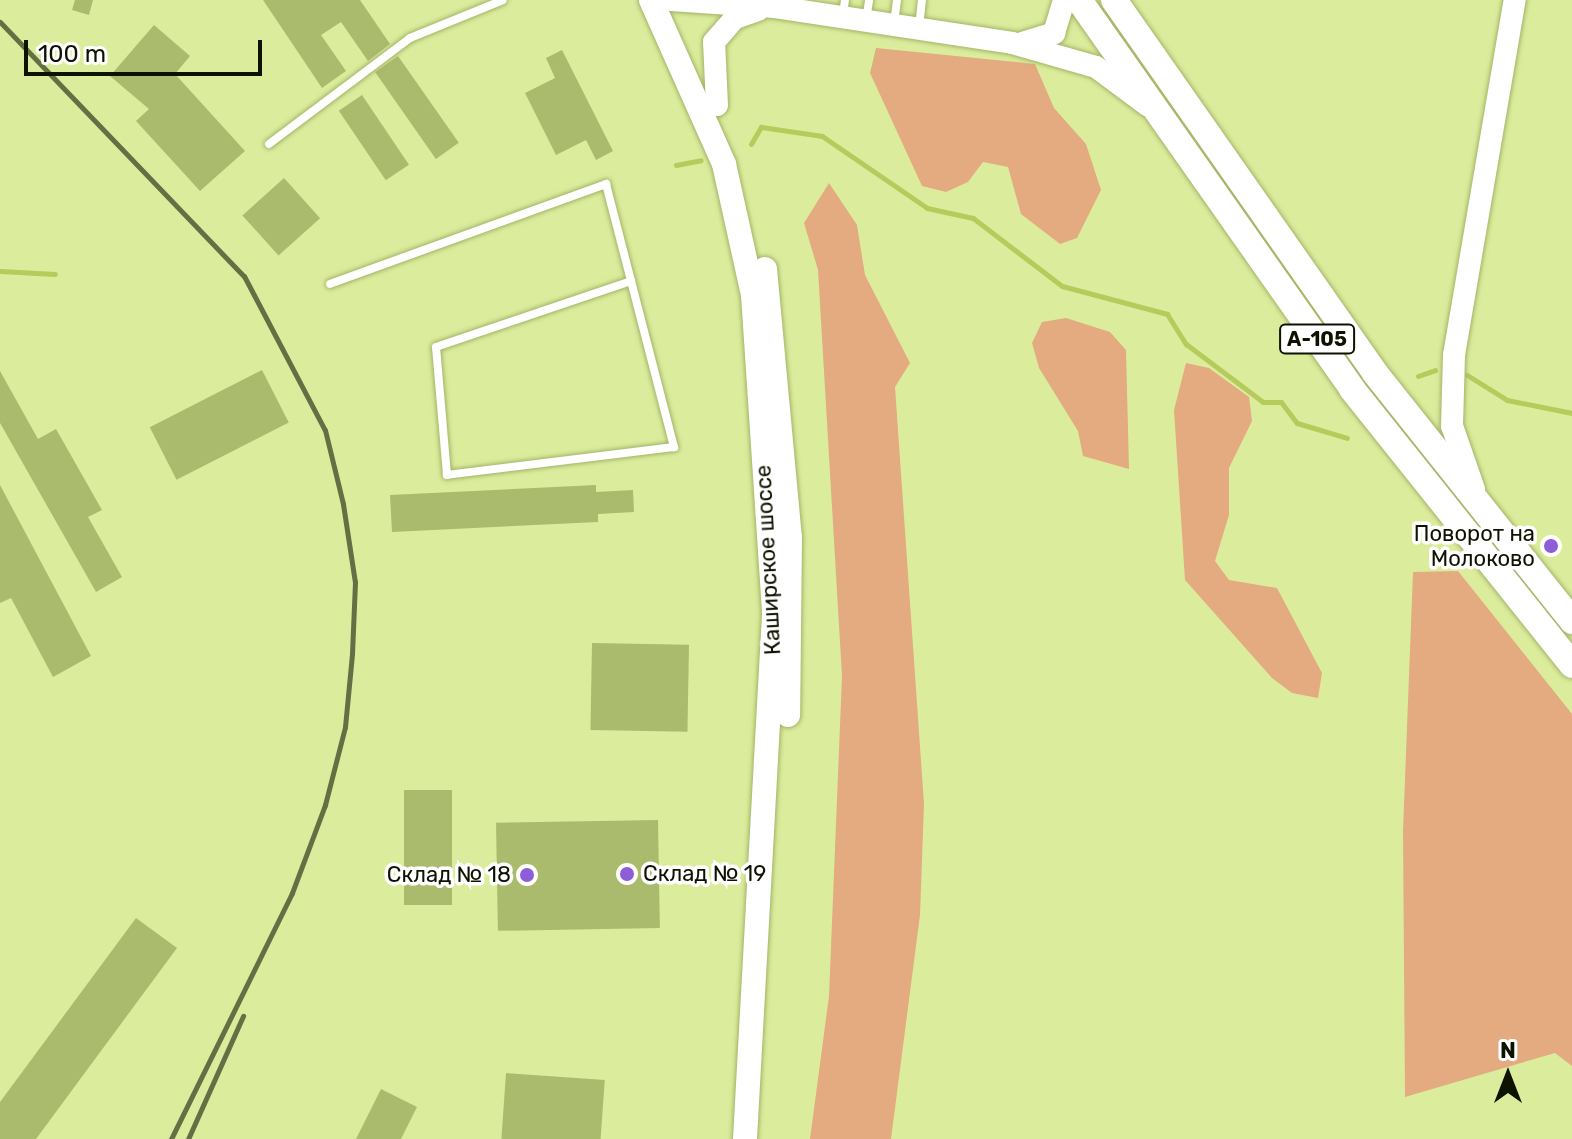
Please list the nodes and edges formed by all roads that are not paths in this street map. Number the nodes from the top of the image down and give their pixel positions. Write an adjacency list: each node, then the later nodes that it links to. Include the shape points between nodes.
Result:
1 (503, 0): 18 (lane, via 410,38)
2 (651, 0): 24 (main road, Каширское шоссе, via 724,164 753,295 774,615)
3 (670, 0): 10 (main road); 16 (main road, Каширское шоссе)
4 (897, 0): 13 (lane)
5 (922, 0): 14 (lane)
6 (1064, 0): 15 (main road, via 1054,33)
7 (1079, 0): 17 (highway, А-105)
8 (1114, 0): 21 (highway, А-105, via 1375,373)
9 (1515, 0): 21 (main road, via 1450,400 1458,451)
10 (775, 3): 11 (main road); 16 (main road, via 735,18 714,42)
11 (833, 8): 12 (main road)
12 (867, 10): 13 (main road)
13 (894, 25): 14 (main road)
14 (918, 29): 15 (main road)
15 (1012, 43): 17 (main road, via 1096,67)
16 (717, 105): 25 (main road, Каширское шоссе, via 763,253 790,537 791,674)
17 (1160, 116): 23 (highway, А-105, via 1352,389)
18 (269, 144)
19 (631, 281): 19 (lane, via 674,447 447,475 436,347); 20 (lane, via 606,184)
20 (330, 284)
21 (1487, 515): 22 (highway, А-105)
22 (1572, 621)
23 (1572, 665)
24 (745, 1139)
25 (761, 1139)

